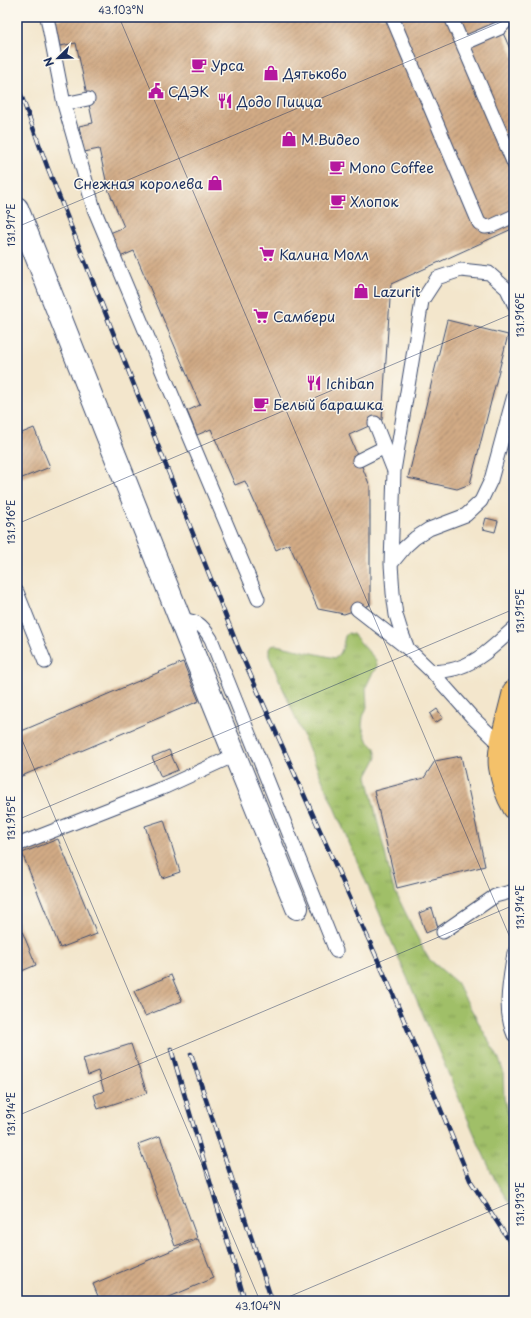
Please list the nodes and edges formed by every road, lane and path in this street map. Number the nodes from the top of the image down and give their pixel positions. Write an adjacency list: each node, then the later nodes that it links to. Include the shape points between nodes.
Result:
1 (47, 17): 9 (lane)
2 (392, 17): 12 (lane, via 479,223 485,227 492,226)
3 (451, 17): 7 (lane)
4 (510, 17): 5 (lane)
5 (500, 28): 6 (lane); 7 (lane)
6 (514, 29)
7 (463, 44): 10 (lane)
8 (88, 99): 9 (lane)
9 (64, 104): 21 (lane, via 94,209)
10 (514, 164)
11 (17, 208): 23 (street)
12 (514, 216)
13 (514, 304): 18 (lane, via 507,289 489,273 461,270 437,278 422,301)
14 (514, 394): 19 (lane, via 491,480 481,502 466,515 415,538)
15 (375, 423): 16 (lane)
16 (385, 447): 17 (lane); 18 (lane)
17 (359, 460)
18 (394, 471): 19 (lane)
19 (391, 564): 25 (lane, via 396,615)
20 (17, 592): 26 (lane)
21 (258, 600)
22 (357, 609): 25 (lane)
23 (180, 619): 30 (street); 36 (lane, via 196,622 204,628 211,639)
24 (514, 628): 27 (lane, via 491,649 461,667)
25 (408, 650): 27 (lane)
26 (45, 662)
27 (432, 672): 29 (lane)
28 (514, 691): 29 (main road)
29 (501, 745): 31 (main road, via 499,766 506,795)
30 (235, 755): 32 (lane, via 165,787); 34 (street)
31 (514, 808)
32 (17, 845)
33 (514, 891): 35 (lane, via 495,896)
34 (297, 908)
35 (443, 932)
36 (336, 952)
37 (514, 953): 38 (lane)
38 (512, 989): 39 (lane, via 508,1003)
39 (514, 1035)

